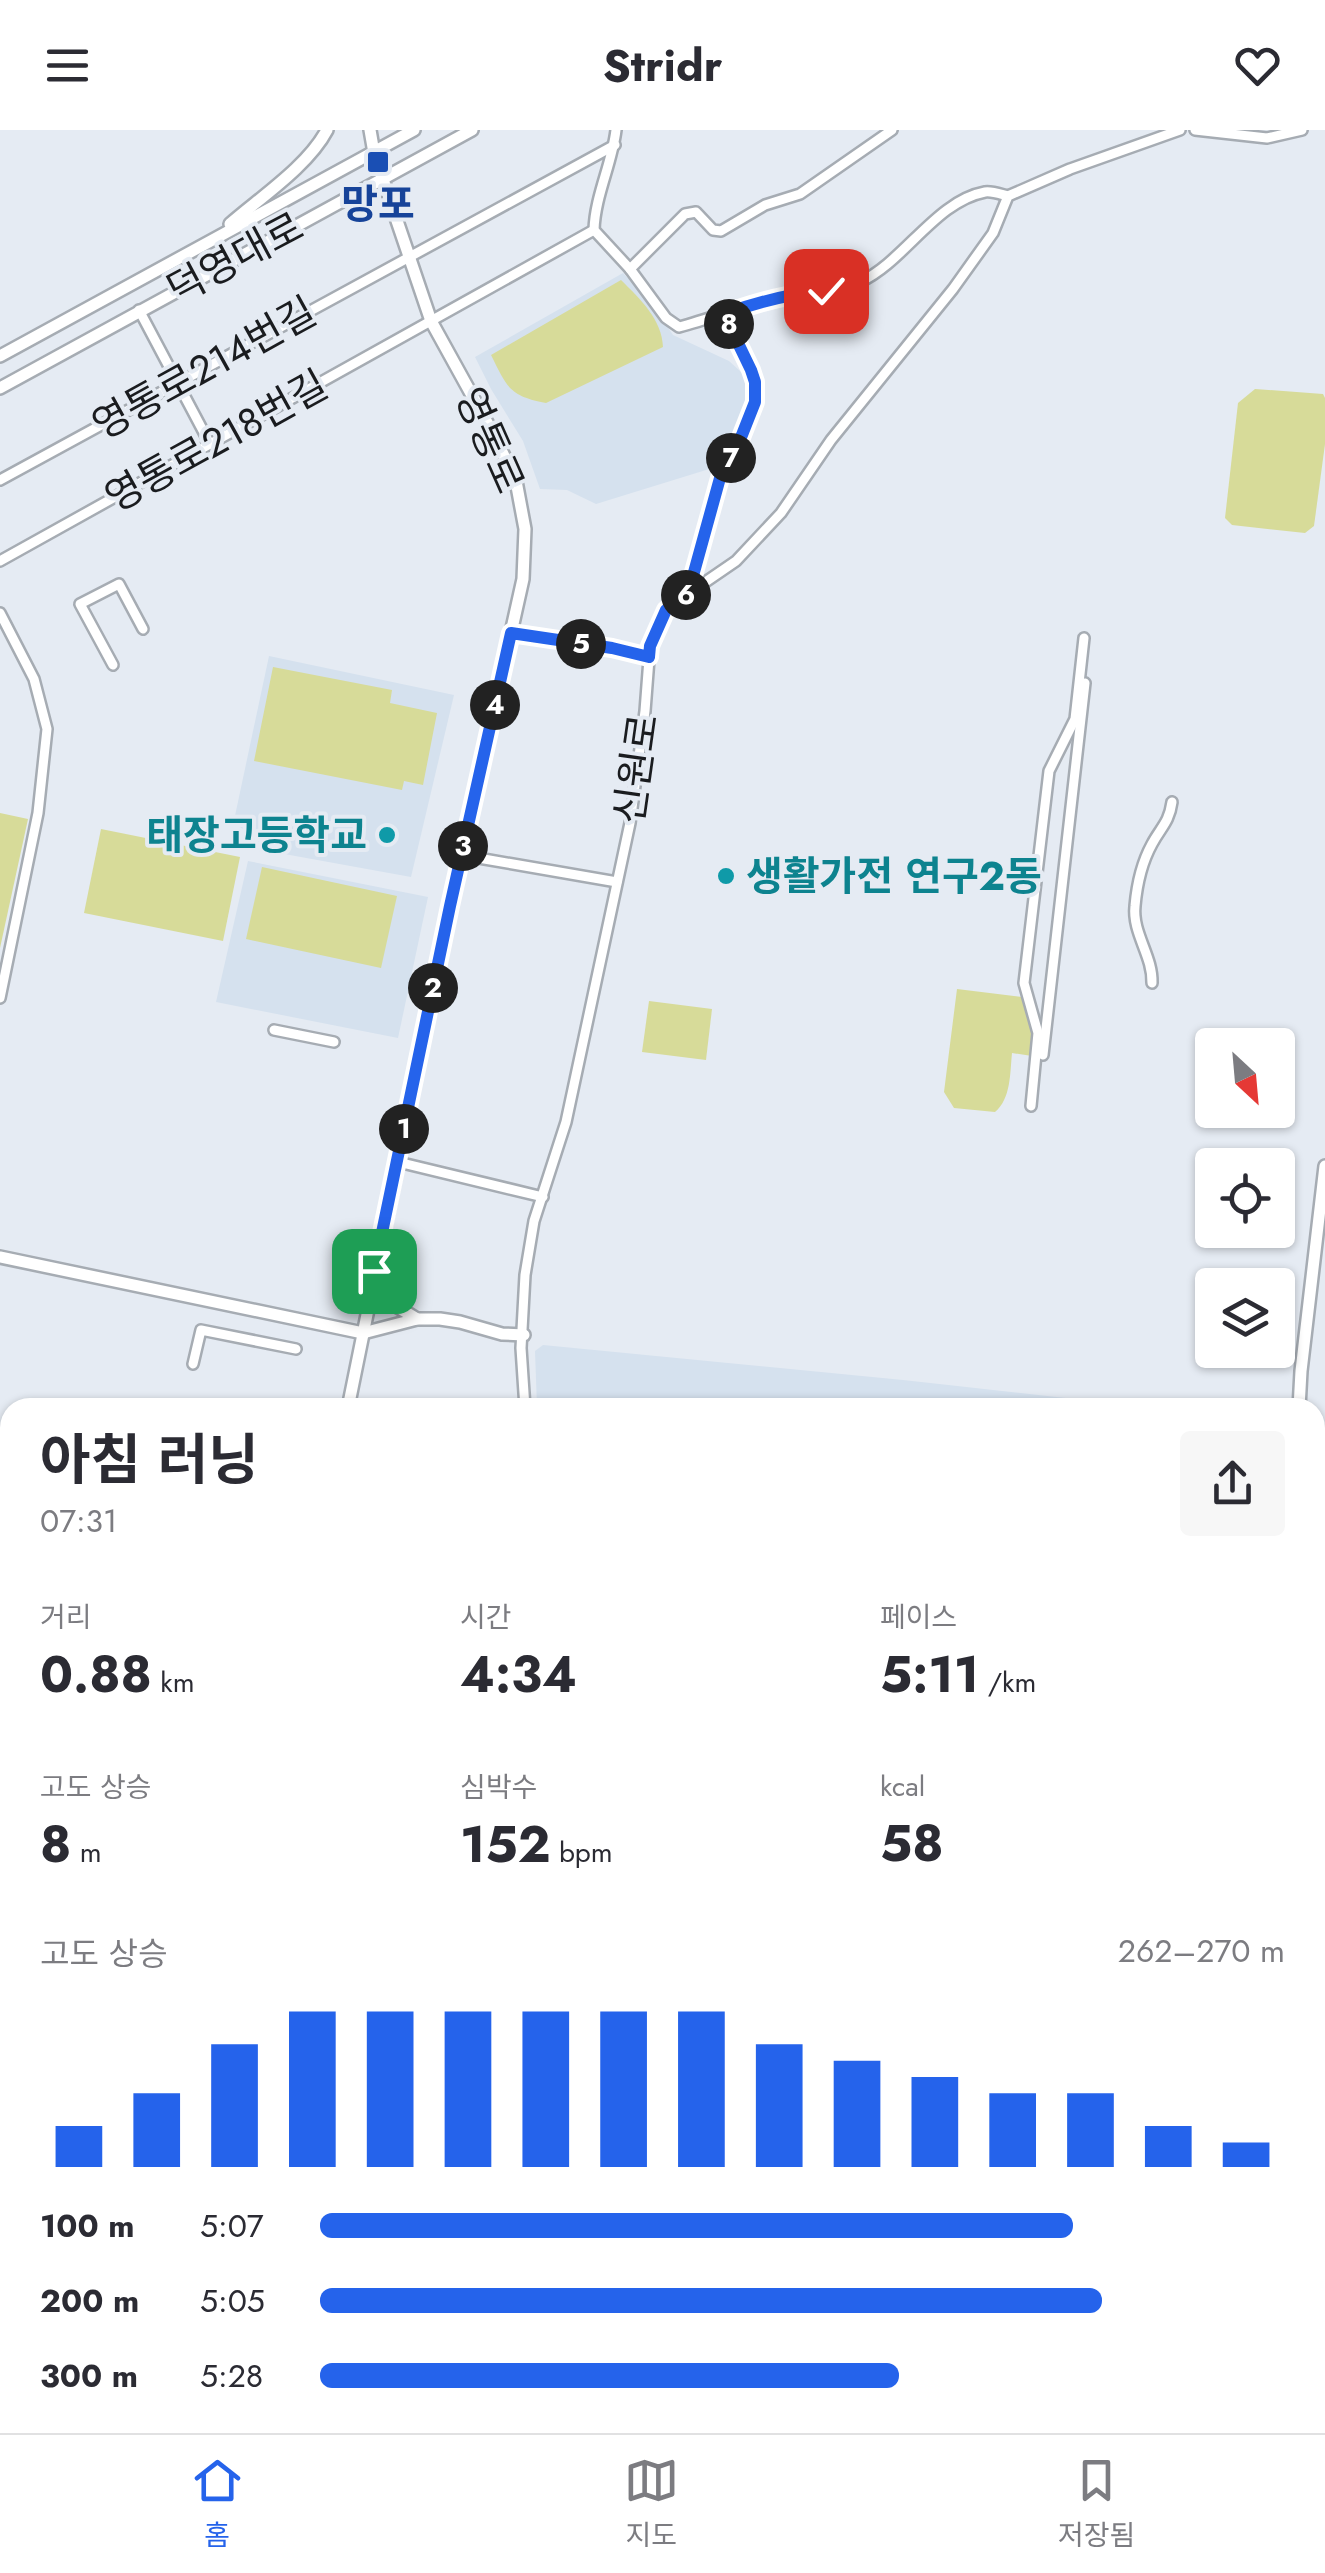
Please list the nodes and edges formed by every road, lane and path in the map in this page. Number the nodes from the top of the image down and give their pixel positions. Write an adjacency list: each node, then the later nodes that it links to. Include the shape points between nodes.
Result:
1 (327, 130): 15 (street, via 303,160)
2 (370, 130): 11 (street, 영통로)
3 (414, 130): 11 (street, 덕영대로)
4 (472, 130): 12 (street, 덕영대로)
5 (616, 130): 10 (street)
6 (892, 130): 17 (street, via 800,194 721,232 696,212 685,214)
7 (1180, 130): 13 (street)
8 (1195, 130): 9 (street, via 1267,138)
9 (1302, 130)
10 (614, 145): 14 (street); 16 (street, 영통로214번길)
11 (374, 153): 12 (street, 영통로); 15 (street, 덕영대로)
12 (383, 178): 16 (street, 영통로); 18 (street, 덕영대로)
13 (1008, 196): 19 (street, via 988,191 960,201 860,282); 27 (street, 신원로, via 993,233 953,289 781,513 736,561)
14 (594, 230): 17 (street); 20 (street, 영통로218번길)
15 (214, 238): 21 (street, 덕영대로)
16 (409, 256): 20 (street, 영통로); 22 (street, 영통로214번길)
17 (630, 269): 19 (street, via 679,326)
18 (139, 310): 22 (street); 23 (street, 덕영대로)
19 (724, 314): 27 (street, via 751,370 755,402 720,478)
20 (432, 322): 24 (street, 영통로218번길); 30 (street, 영통로, via 516,481 523,579)
21 (0, 356)
22 (178, 383): 24 (street); 25 (street, 영통로214번길)
23 (0, 388)
24 (210, 444): 26 (street, 영통로218번길)
25 (0, 480)
26 (0, 561)
27 (688, 594): 31 (street, 신원로, via 666,610)
28 (0, 613): 37 (street, via 34,679 46,729 38,814)
29 (142, 629): 32 (street, via 120,584 80,604)
30 (511, 633): 31 (street); 34 (street, 영통로)
31 (649, 657): 35 (street, 신원로)
32 (113, 665)
33 (1172, 802): 36 (street, via 1138,877 1135,923)
34 (461, 855): 35 (street); 41 (street, 영통로)
35 (617, 882): 43 (street, 신원로, via 566,1122)
36 (1152, 982)
37 (0, 998)
38 (274, 1030): 39 (street)
39 (334, 1042)
40 (1034, 1107): 40 (street, via 1038,1034 1024,983 1050,767 1074,719 1087,638)
41 (398, 1162): 43 (street); 45 (street, 영통로)
42 (1325, 1166): 53 (street)
43 (543, 1197): 48 (street, 신원로, via 526,1275)
44 (0, 1256): 47 (street)
45 (374, 1271): 46 (street, via 396,1306); 47 (street, 영통로)
46 (417, 1318): 47 (street); 48 (street)
47 (363, 1332): 51 (street, 영통로)
48 (524, 1335): 52 (street, 신원로)
49 (296, 1350): 50 (street, via 201,1330)
50 (193, 1364)
51 (350, 1398)
52 (524, 1398)
53 (1300, 1398)

